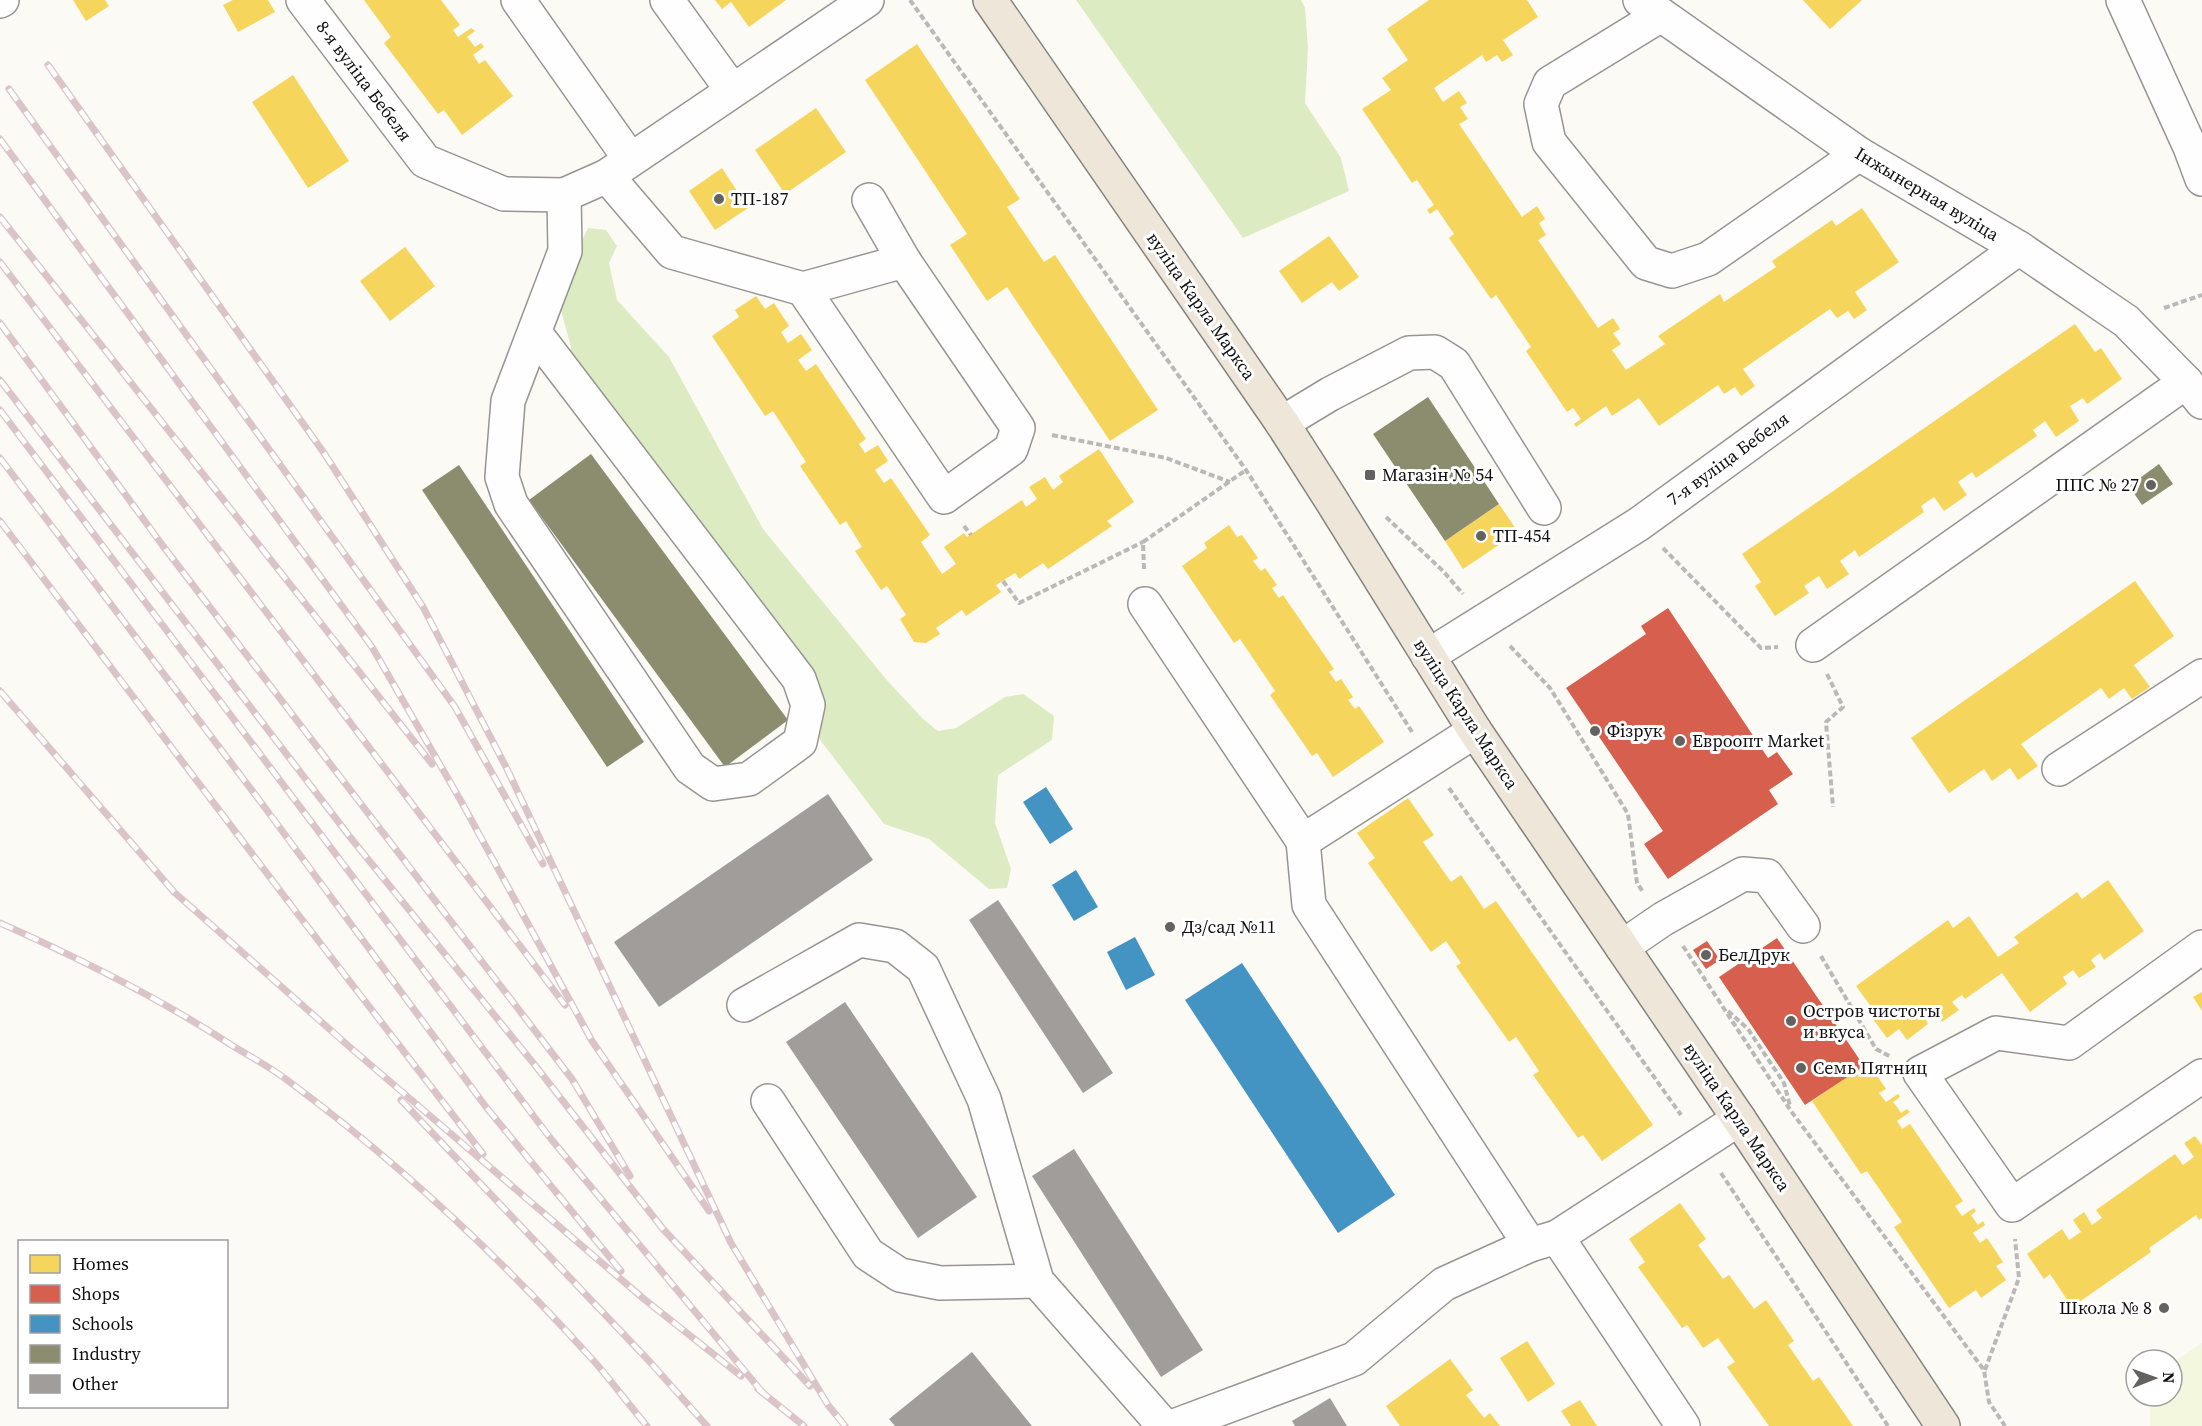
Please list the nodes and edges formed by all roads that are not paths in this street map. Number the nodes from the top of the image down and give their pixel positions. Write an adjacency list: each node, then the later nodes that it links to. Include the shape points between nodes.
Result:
1 (303, 0): 12 (street, 8-я вуліца Бебеля, via 425,161 504,194)
2 (518, 0): 10 (street)
3 (667, 0): 8 (street)
4 (867, 0): 8 (street)
5 (990, 0): 19 (main road, вуліца Карла Маркса)
6 (2123, 0): 11 (street)
7 (1650, 8): 9 (street, Інжынерная вуліца); 9 (street, via 1550,83 1541,104 1549,142 1646,263 1672,271 1708,259)
8 (732, 90): 10 (street)
9 (1859, 154): 14 (street, Інжынерная вуліца)
10 (619, 167): 12 (street); 16 (street, via 672,252)
11 (2202, 179)
12 (564, 195): 17 (street, via 565,251)
13 (869, 200): 15 (street)
14 (2019, 248): 18 (street, Інжынерная вуліца, via 2126,321); 23 (street, 7-я вуліца Бебеля, via 1639,524)
15 (904, 261): 16 (street); 16 (street, via 1018,428 1011,449 944,497)
16 (803, 289)
17 (535, 333): 17 (street, via 799,679 808,705 800,742 749,779 713,784 690,768 511,504 502,477 508,401)
18 (2194, 392): 22 (street)
19 (1282, 423): 20 (street, via 1409,353 1435,352 1454,364); 23 (main road, вуліца Карла Маркса)
20 (1544, 508)
21 (1145, 604): 27 (street)
22 (1813, 645)
23 (1428, 656): 25 (main road, вуліца Карла Маркса)
24 (2202, 676): 26 (street)
25 (1475, 730): 27 (street); 29 (main road, вуліца Карла Маркса)
26 (2059, 769)
27 (1303, 841): 35 (street, via 1310,905)
28 (1803, 926): 29 (street, via 1767,876 1743,874)
29 (1622, 947): 34 (main road, вуліца Карла Маркса)
30 (2202, 947): 32 (street, via 2069,1043 1996,1033 1920,1073 2012,1206)
31 (744, 1005): 36 (street, via 859,940 895,946 923,968 984,1099)
32 (2202, 1076)
33 (768, 1101): 36 (street, via 868,1254 900,1275 940,1283)
34 (1739, 1119): 35 (street); 40 (main road, вуліца Карла Маркса)
35 (1544, 1241): 38 (street, via 1444,1284 1354,1359); 39 (street)
36 (1037, 1281): 37 (street)
37 (1164, 1426)
38 (1174, 1426)
39 (1683, 1426)
40 (1943, 1426)

